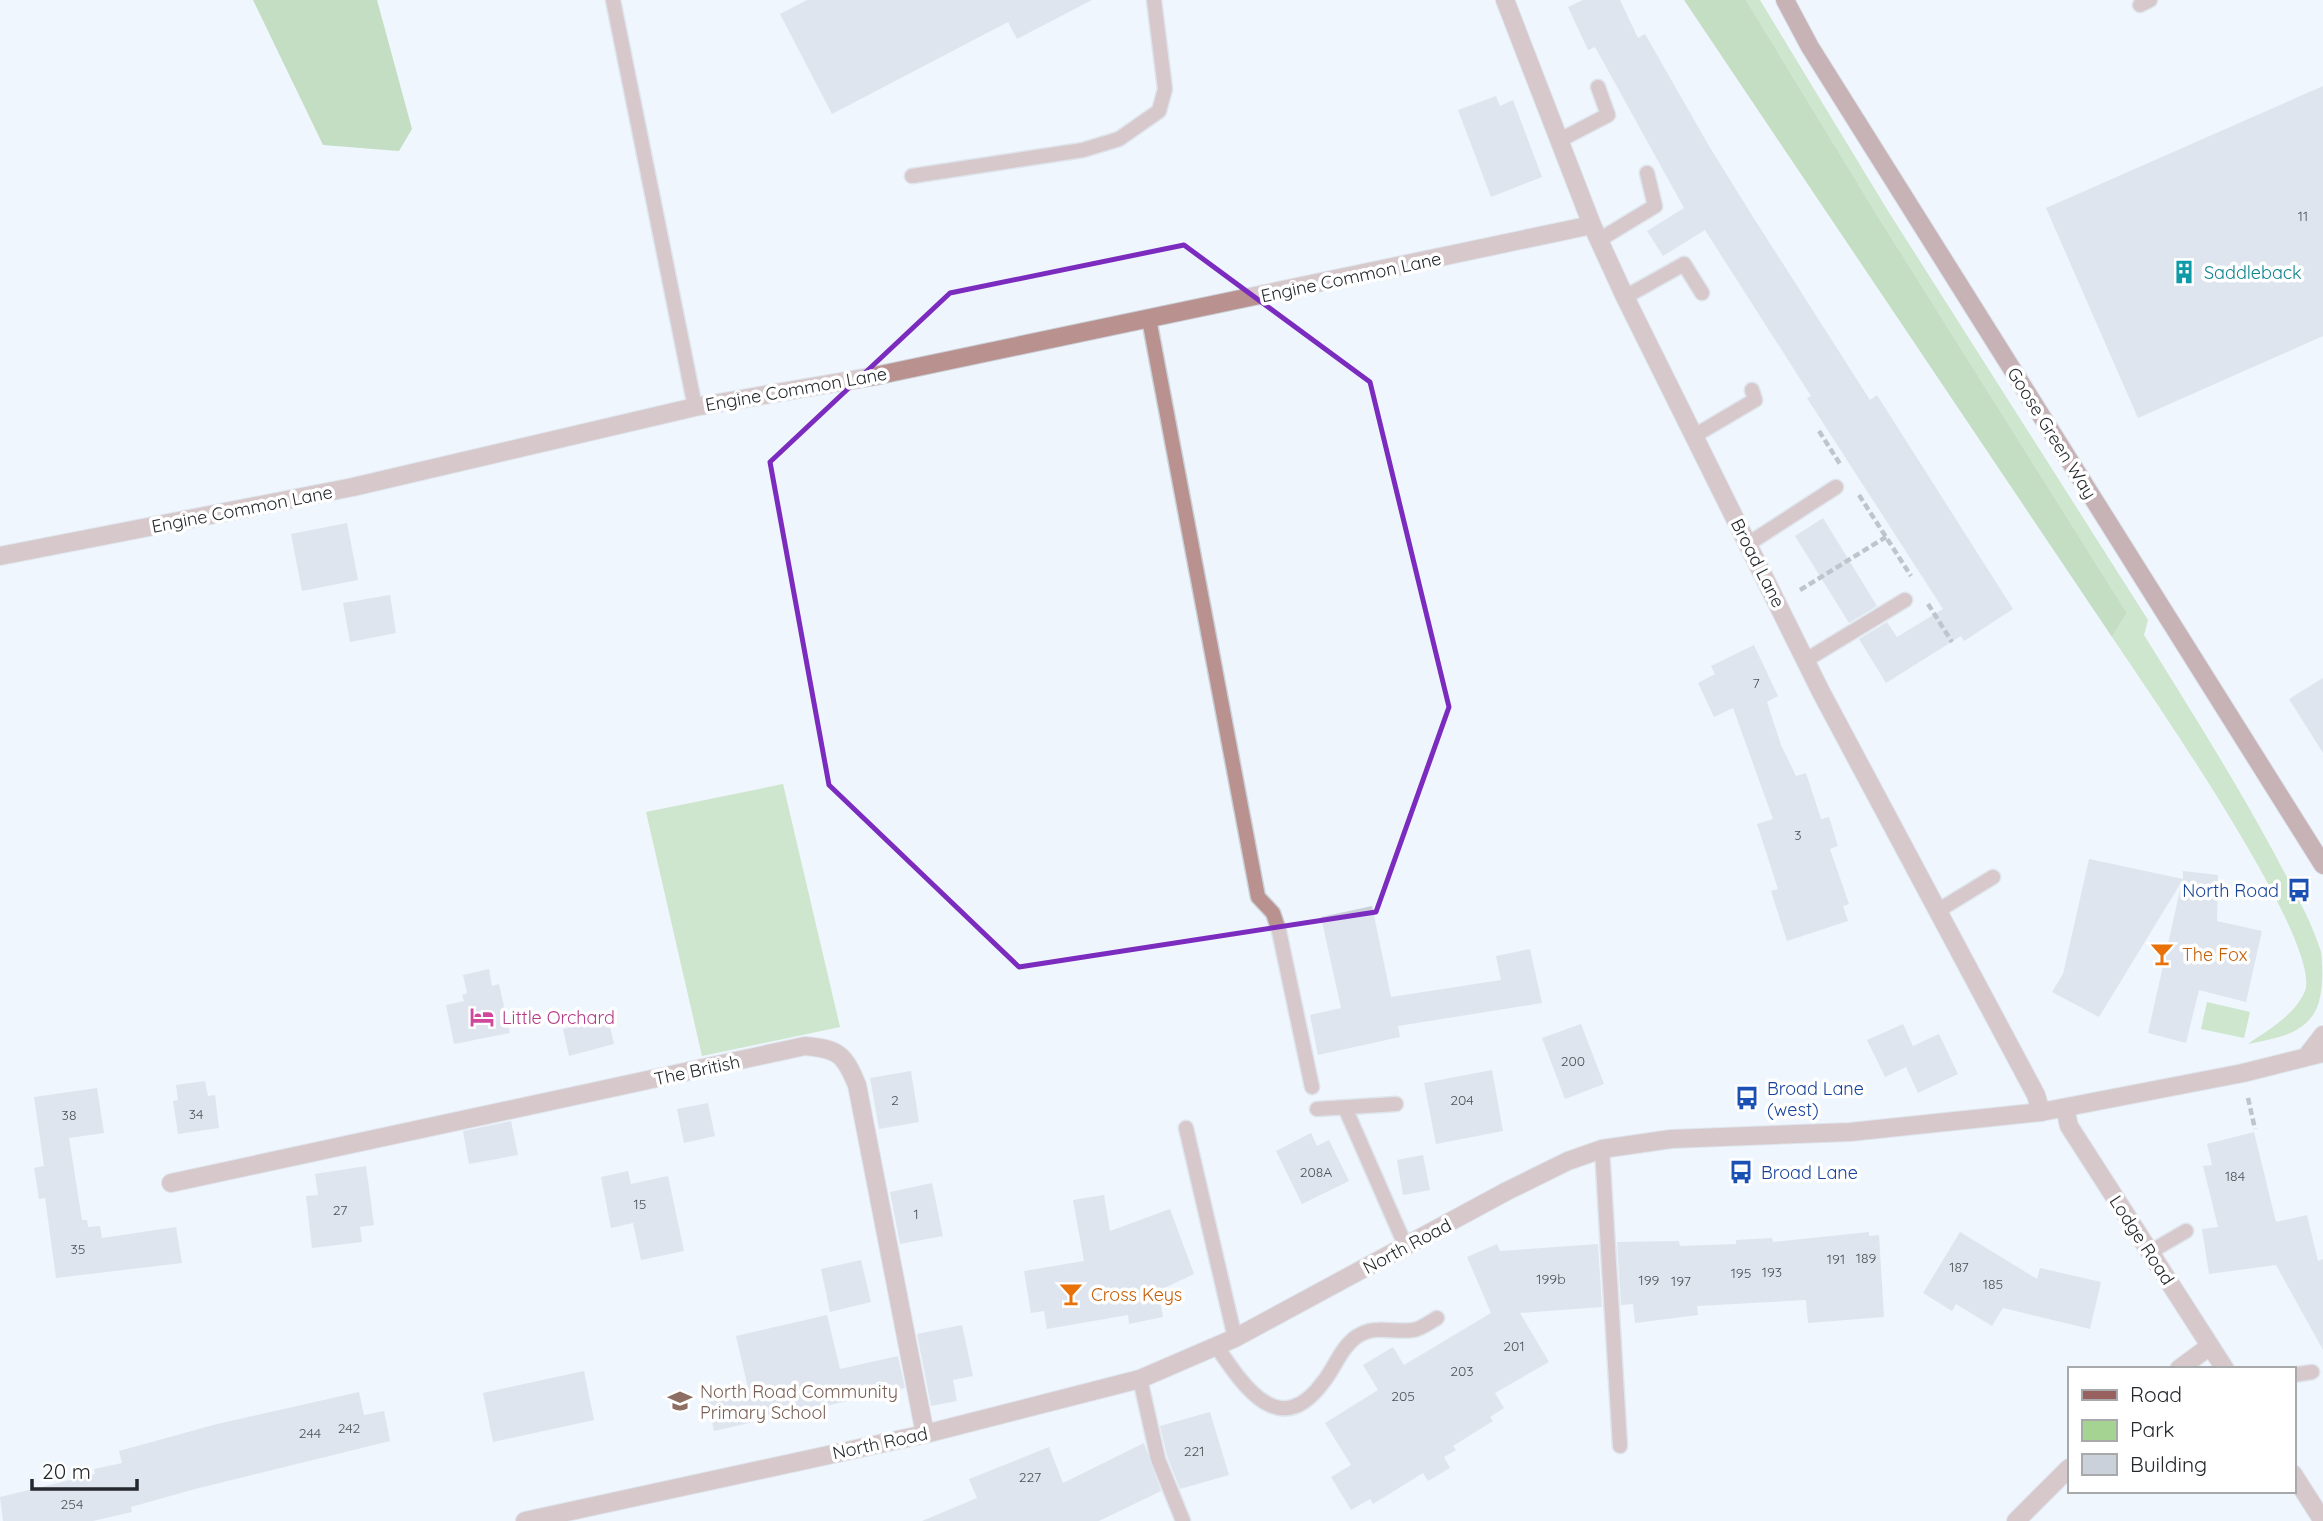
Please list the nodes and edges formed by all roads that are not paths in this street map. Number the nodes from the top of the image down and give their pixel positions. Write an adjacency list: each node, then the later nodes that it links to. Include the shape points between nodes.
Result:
1 (613, 0): 14 (lane)
2 (1154, 0): 8 (lane, via 1165,89 1159,111 1119,139 1083,150)
3 (1505, 0): 6 (street, Broad Lane)
4 (1785, 0): 21 (main road, Goose Green Way)
5 (1598, 87): 6 (lane, via 1608,115)
6 (1558, 141): 9 (street, Broad Lane)
7 (1647, 173): 9 (lane, via 1655,206)
8 (912, 177)
9 (1595, 232): 11 (street, Broad Lane); 12 (street, Engine Common Lane)
10 (1702, 293): 11 (lane, via 1684,264)
11 (1625, 297): 15 (street, Broad Lane)
12 (1149, 319): 14 (street, Engine Common Lane, via 875,376); 26 (lane, via 1258,897 1273,913 1279,931)
13 (1752, 390): 15 (lane, via 1755,400)
14 (695, 407): 18 (street, Engine Common Lane, via 354,487)
15 (1694, 436): 17 (street, Broad Lane)
16 (1836, 487): 17 (lane)
17 (1748, 544): 20 (street, Broad Lane)
18 (0, 556)
19 (1905, 600): 20 (lane)
20 (1806, 660): 23 (street, Broad Lane)
21 (2323, 864)
22 (1993, 877): 23 (lane)
23 (1939, 910): 31 (street, Broad Lane)
24 (2323, 1035): 25 (street, North Road)
25 (2315, 1055): 28 (street, North Road)
26 (1312, 1087)
27 (1396, 1104): 30 (lane)
28 (2065, 1108): 31 (street, North Road); 37 (street, Lodge Road, via 2070,1126)
29 (1317, 1110): 30 (lane)
30 (1346, 1110): 36 (lane)
31 (2041, 1112): 33 (street, North Road, via 1850,1132 1671,1139)
32 (1186, 1128): 39 (lane)
33 (1602, 1149): 36 (street, North Road, via 1568,1161); 48 (lane)
34 (171, 1183): 47 (street, The British, via 805,1046 828,1048 846,1059 857,1085)
35 (2186, 1231): 37 (lane)
36 (1406, 1247): 39 (street, North Road)
37 (2150, 1252): 41 (street, Lodge Road)
38 (1437, 1318): 40 (lane, via 1414,1330 1368,1330 1353,1339 1315,1394 1297,1405 1276,1408 1261,1403 1245,1389)
39 (1235, 1338): 40 (street, North Road)
40 (1217, 1346): 46 (street, North Road)
41 (2210, 1346): 42 (street); 43 (street, Lodge Road)
42 (2182, 1367)
43 (2224, 1367)
44 (2312, 1372): 45 (lane)
45 (2295, 1375)
46 (1140, 1379): 47 (street, North Road); 52 (lane, via 1158,1460)
47 (926, 1434): 51 (street, North Road)
48 (1620, 1446)
49 (2068, 1469): 53 (street)
50 (2295, 1478): 54 (street)
51 (525, 1521)
52 (1183, 1521)
53 (2016, 1521)
54 (2323, 1521)

